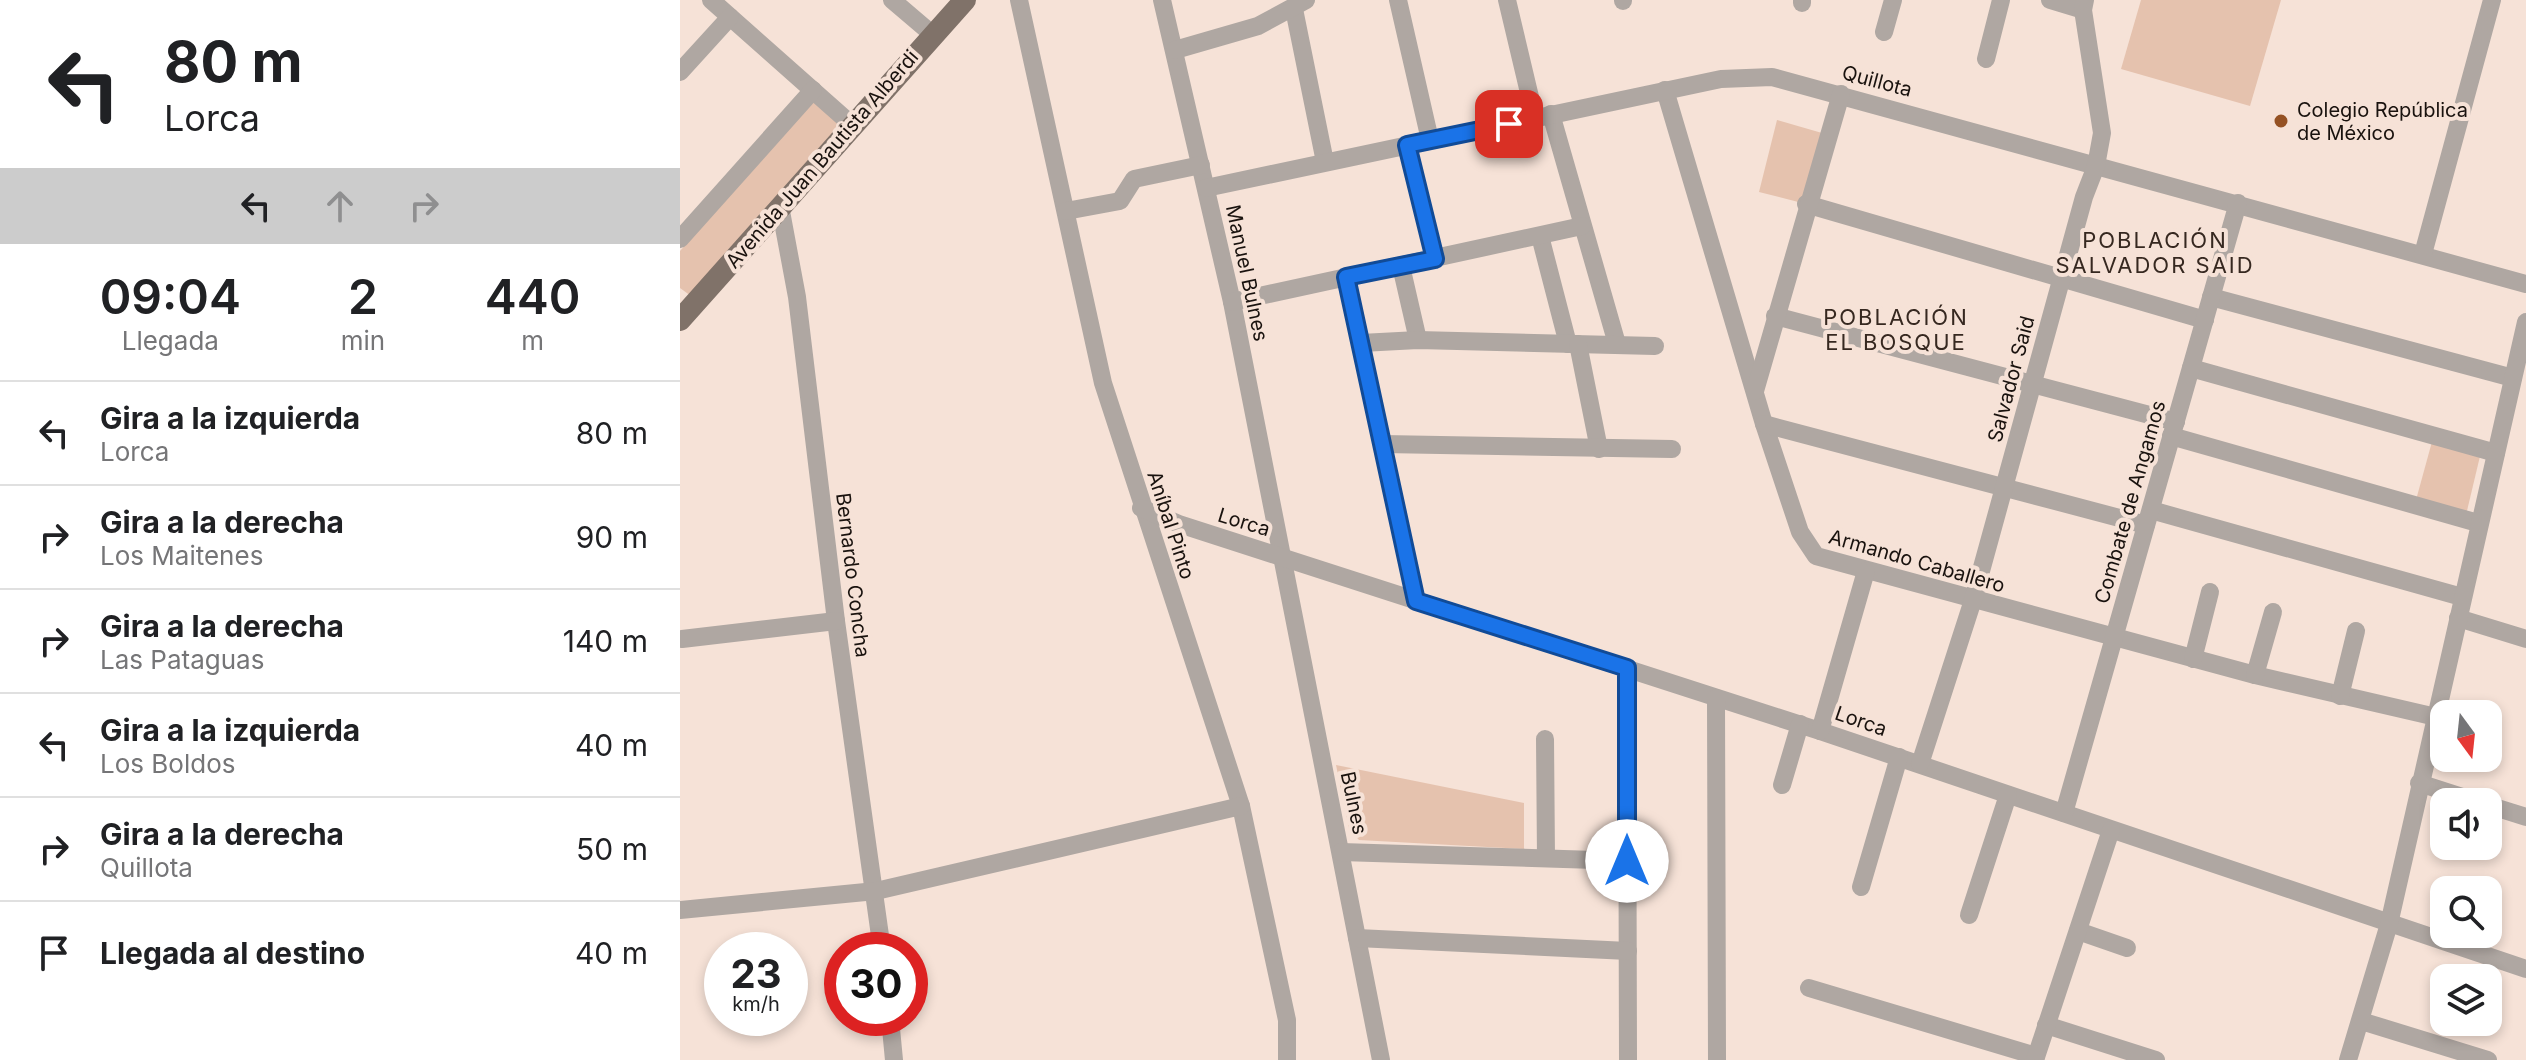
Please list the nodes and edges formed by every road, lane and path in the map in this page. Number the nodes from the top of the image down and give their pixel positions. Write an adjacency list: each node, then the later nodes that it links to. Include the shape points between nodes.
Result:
1 (711, 0): 14 (street)
2 (892, 0): 16 (street)
3 (965, 0): 16 (main road, Avenida Juan Bautista Alberdi)
4 (1019, 0): 34 (street, Aníbal Pinto)
5 (1162, 0): 17 (street, Manuel Bulnes)
6 (1398, 0): 25 (street)
7 (1507, 0): 23 (street)
8 (1893, 0): 15 (street)
9 (2001, 0): 18 (street)
10 (2050, 0): 13 (street)
11 (2492, 0): 38 (street)
12 (1300, 5): 17 (street, via 1258,26); 27 (street)
13 (2084, 5): 29 (street, Salvador Said, via 2102,133)
14 (730, 17): 19 (street); 20 (street)
15 (1884, 32)
16 (932, 34): 24 (main road, Avenida Juan Bautista Alberdi)
17 (1175, 50): 28 (street, Manuel Bulnes)
18 (1986, 59)
19 (680, 72)
20 (813, 90): 24 (street); 37 (street)
21 (1665, 90): 22 (street, Quillota, via 1746,76); 23 (street, Quillota); 58 (street, Armando Caballero)
22 (1841, 94): 29 (street, Quillota); 32 (street)
23 (1543, 116): 25 (street, Quillota); 35 (street)
24 (852, 125): 33 (main road, Avenida Juan Bautista Alberdi)
25 (1430, 140): 26 (street, Quillota)
26 (1407, 145): 27 (street, Quillota); 39 (street)
27 (1325, 162): 30 (street, Quillota)
28 (1201, 165): 30 (street, Manuel Bulnes); 34 (street, via 1134,179 1120,201)
29 (2096, 166): 31 (street, Quillota); 42 (street, Salvador Said)
30 (1206, 188): 45 (street, Manuel Bulnes)
31 (2238, 203): 38 (street, Quillota); 44 (street, Combate de Angamos)
32 (1806, 204): 42 (street); 47 (street)
33 (780, 206): 46 (main road, Avenida Juan Bautista Alberdi); 79 (street, Bernardo Concha, via 797,297)
34 (1066, 211): 66 (street, Aníbal Pinto, via 1103,383)
35 (1582, 226): 36 (street); 53 (street)
36 (1540, 236): 39 (street); 52 (street)
37 (680, 239)
38 (2423, 254): 43 (street, Quillota)
39 (1435, 259): 40 (street)
40 (1401, 266): 41 (street); 50 (street)
41 (1346, 277): 45 (street); 51 (street)
42 (2061, 279): 48 (street); 57 (street, Salvador Said)
43 (2526, 284)
44 (2211, 297): 48 (street, Combate de Angamos); 56 (street)
45 (1232, 302): 71 (street, Manuel Bulnes)
46 (684, 308)
47 (1775, 316): 57 (street); 58 (street)
48 (2205, 320): 55 (street, Combate de Angamos)
49 (2526, 322): 56 (street)
50 (1418, 340): 51 (street); 52 (street)
51 (1361, 343): 61 (street)
52 (1573, 344): 53 (street); 62 (street)
53 (1617, 344): 54 (street)
54 (1655, 346)
55 (2191, 368): 60 (street, Combate de Angamos); 64 (street)
56 (2513, 378): 64 (street)
57 (2033, 382): 60 (street); 65 (street, Salvador Said)
58 (1754, 394): 59 (street, Armando Caballero)
59 (1764, 424): 65 (street); 72 (street, Armando Caballero, via 1809,551)
60 (2174, 429): 67 (street, Combate de Angamos); 68 (street)
61 (1383, 444): 62 (street); 76 (street)
62 (1599, 449): 63 (street)
63 (1672, 449)
64 (2496, 453): 68 (street)
65 (2004, 490): 67 (street); 75 (street, Salvador Said)
66 (1141, 508): 69 (street, Lorca); 70 (street, Aníbal Pinto)
67 (2148, 517): 74 (street); 81 (street, Combate de Angamos)
68 (2478, 523): 74 (street)
69 (1179, 524): 70 (street, via 1162,532); 71 (street, Lorca)
70 (1153, 544): 101 (street, Aníbal Pinto)
71 (1281, 556): 76 (street, Lorca); 106 (street, Bulnes)
72 (1866, 571): 75 (street, Armando Caballero); 92 (street)
73 (2210, 592): 84 (street)
74 (2462, 597): 78 (street)
75 (1973, 600): 81 (street, Armando Caballero); 96 (street, Salvador Said)
76 (1416, 601): 85 (street, Lorca)
77 (2273, 612): 86 (street)
78 (2458, 618): 83 (street); 89 (street)
79 (836, 621): 82 (street); 110 (street, Bernardo Concha)
80 (2356, 631): 87 (street)
81 (2114, 638): 84 (street, Armando Caballero); 103 (street, Combate de Angamos)
82 (682, 639)
83 (2526, 639)
84 (2193, 659): 86 (street, Armando Caballero)
85 (1627, 668): 88 (street, Lorca); 108 (street)
86 (2255, 675): 87 (street, Armando Caballero)
87 (2340, 696): 90 (street, Armando Caballero)
88 (1716, 698): 91 (street, Lorca); 129 (street)
89 (2440, 700)
90 (2430, 716)
91 (1800, 724): 92 (street, Lorca); 98 (street)
92 (1820, 731): 95 (street, Lorca)
93 (1545, 739): 107 (street)
94 (2430, 740): 97 (street)
95 (1899, 757): 96 (street, Lorca); 109 (street)
96 (1920, 764): 100 (street, Lorca)
97 (2419, 783): 99 (street); 113 (street)
98 (1782, 785)
99 (2435, 788)
100 (2008, 795): 103 (street, Lorca); 112 (street)
101 (1241, 806): 110 (street); 126 (street, Aníbal Pinto, via 1287,1020)
102 (2502, 809): 104 (street)
103 (2064, 813): 105 (street, Lorca)
104 (2526, 817)
105 (2111, 830): 113 (street, Lorca); 114 (street)
106 (1341, 852): 107 (street); 116 (street, Bulnes)
107 (1546, 858): 108 (street)
108 (1627, 861): 118 (street)
109 (1861, 887)
110 (876, 891): 111 (street); 115 (street, Bernardo Concha)
111 (680, 910)
112 (1969, 915)
113 (2389, 924): 119 (street, Lorca); 121 (street)
114 (2078, 931): 117 (street); 122 (street)
115 (880, 932)
116 (1357, 938): 118 (street); 127 (street, Bulnes)
117 (2127, 948)
118 (1628, 951): 128 (street)
119 (2526, 969)
120 (1809, 988): 124 (street)
121 (2361, 1021): 131 (street); 132 (street)
122 (2046, 1025): 124 (street); 130 (street)
123 (892, 1036): 125 (street)
124 (2036, 1058)
125 (894, 1060)
126 (1287, 1060)
127 (1381, 1060)
128 (1628, 1060)
129 (1717, 1060)
130 (2156, 1060)
131 (2348, 1060)
132 (2488, 1060)

